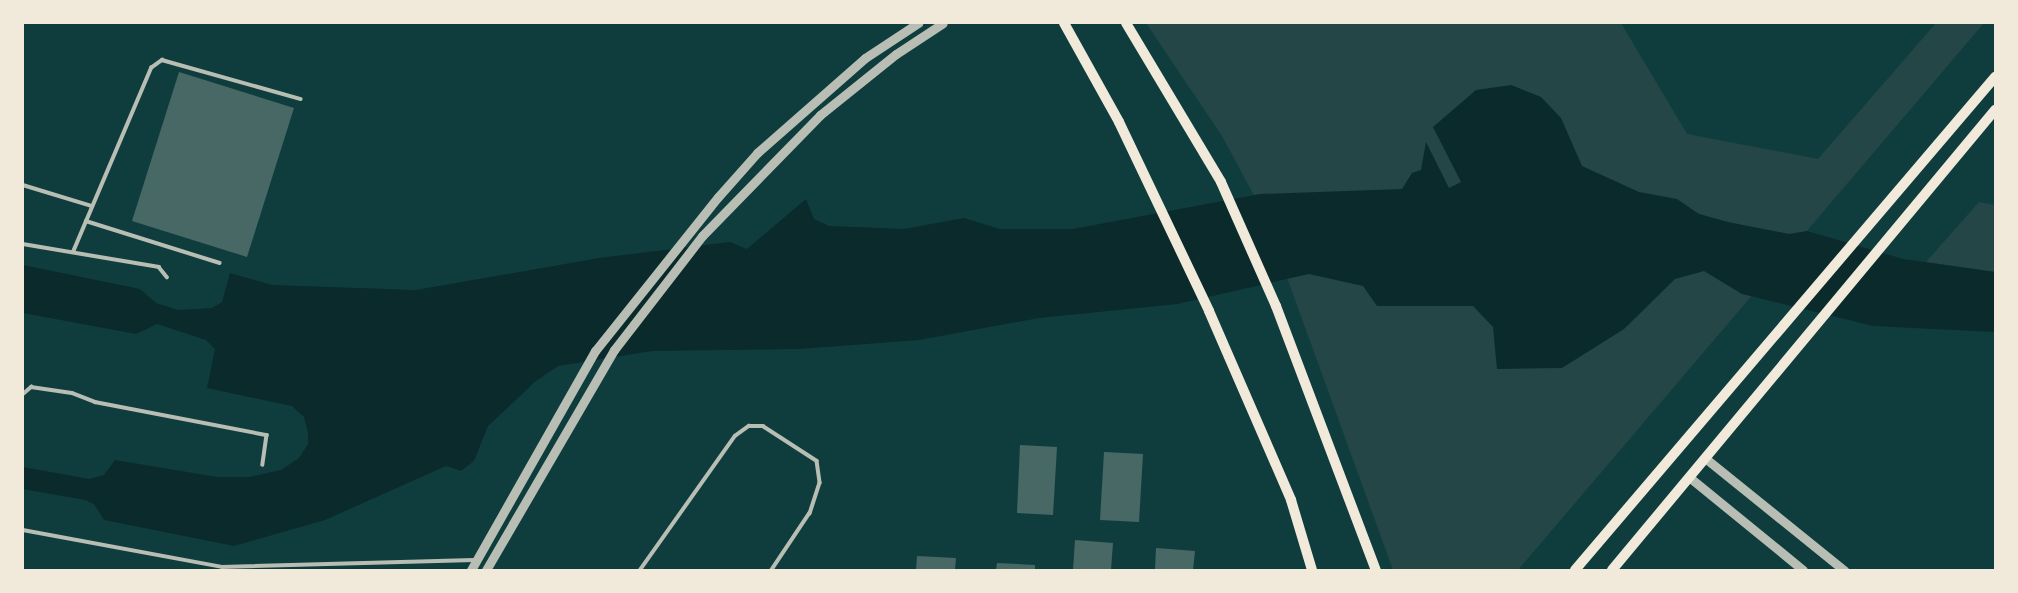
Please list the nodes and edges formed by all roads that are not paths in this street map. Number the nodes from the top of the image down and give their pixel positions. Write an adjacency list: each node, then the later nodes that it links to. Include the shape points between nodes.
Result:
1 (918, 23): 20 (street, via 865,58 757,153 685,239 582,372)
2 (943, 23): 24 (street, via 895,54 820,115 702,236 599,375)
3 (1064, 23): 27 (main road, via 1209,311 1291,500)
4 (1126, 23): 28 (main road, via 1222,182 1276,306)
5 (1995, 77): 29 (main road)
6 (301, 99): 9 (lane, via 162,60 151,68)
7 (1995, 110): 16 (main road)
8 (23, 185): 9 (lane)
9 (92, 206): 10 (lane)
10 (86, 221): 12 (lane); 13 (lane)
11 (23, 244): 12 (lane)
12 (73, 252): 14 (lane, via 159,267)
13 (220, 262)
14 (167, 277)
15 (23, 394): 17 (lane, via 31,387 72,393 95,402 267,435)
16 (1705, 458): 18 (main road); 32 (street)
17 (263, 465)
18 (1689, 478): 30 (main road); 31 (street)
19 (23, 530): 21 (lane)
20 (476, 560): 21 (lane, via 222,567); 23 (street)
21 (189, 562): 22 (lane)
22 (188, 570)
23 (471, 570)
24 (486, 570)
25 (640, 570): 26 (lane, via 735,436 749,426 763,426 817,461 820,483 810,513)
26 (772, 570)
27 (1312, 570)
28 (1376, 570)
29 (1575, 570)
30 (1612, 570)
31 (1803, 570)
32 (1844, 570)

